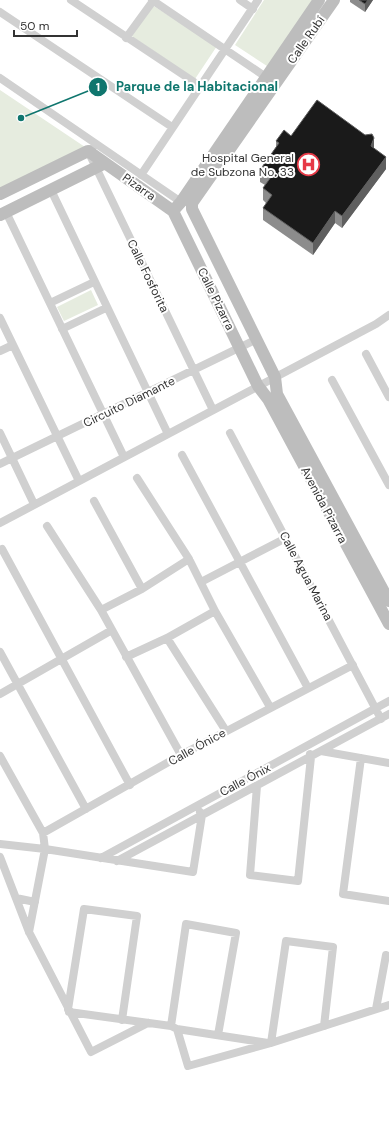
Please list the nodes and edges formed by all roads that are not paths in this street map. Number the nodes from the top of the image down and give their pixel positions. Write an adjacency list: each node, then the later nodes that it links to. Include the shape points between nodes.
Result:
1 (70, 0): 9 (street)
2 (152, 0): 9 (street); 10 (street)
3 (240, 0): 7 (street)
4 (258, 0): 7 (street)
5 (319, 0): 11 (street, Calle Rubí)
6 (333, 0): 20 (street, Calle Rubí)
7 (253, 9): 10 (street)
8 (0, 12): 14 (street)
9 (126, 38): 13 (street)
10 (225, 50): 11 (street); 13 (street)
11 (266, 77): 20 (street, Calle Rubí)
12 (0, 78): 15 (street)
13 (200, 86): 14 (street)
14 (172, 127): 17 (street)
15 (92, 147): 16 (street, Pizarra); 17 (street); 19 (street)
16 (101, 166): 18 (street); 20 (street, Pizarra); 33 (street, Calle Fosforita)
17 (141, 174): 20 (street)
18 (51, 190): 21 (street); 22 (street)
19 (0, 194)
20 (185, 206): 28 (street, Calle Pizarra); 30 (street, Calle Pizarra)
21 (3, 214): 23 (street)
22 (94, 282): 23 (street); 24 (street)
23 (50, 303): 27 (street)
24 (106, 308): 27 (street); 37 (street)
25 (389, 315): 34 (street)
26 (1, 324): 29 (street)
27 (62, 329): 41 (street)
28 (257, 339): 30 (street, Circuito Diamante); 34 (street, Calle Pizarra)
29 (13, 345): 31 (street); 45 (street)
30 (240, 348): 33 (street, Circuito Diamante); 36 (street, Calle Pizarra)
31 (0, 351)
32 (366, 354): 39 (street)
33 (193, 371): 37 (street, Circuito Diamante); 40 (street, Calle Fosforita)
34 (275, 377): 36 (street); 38 (street, Avenida Pizarra)
35 (332, 380): 52 (street)
36 (258, 386): 38 (street, Avenida Pizarra); 40 (street)
37 (148, 392): 41 (street, Circuito Diamante); 44 (street)
38 (273, 396): 61 (street, Avenida Pizarra)
39 (389, 397)
40 (213, 410): 44 (street)
41 (103, 414): 45 (street, Circuito Diamante); 47 (street)
42 (0, 433): 48 (street)
43 (230, 433): 57 (street, Calle Agua Marina)
44 (168, 434): 47 (street)
45 (58, 436): 48 (street, Circuito Diamante); 51 (street)
46 (182, 456): 60 (street)
47 (124, 457): 51 (street)
48 (12, 458): 49 (street, Circuito Diamante); 54 (street)
49 (0, 464)
50 (137, 478): 59 (street)
51 (79, 481): 54 (street)
52 (389, 484)
53 (94, 501): 63 (street)
54 (34, 504): 55 (street)
55 (0, 523)
56 (47, 526): 65 (street)
57 (286, 538): 60 (street); 73 (street, Calle Agua Marina)
58 (2, 549): 72 (street)
59 (189, 559): 62 (street); 63 (street)
60 (239, 563): 62 (street); 75 (street)
61 (371, 580): 64 (street, Avenida Pizarra); 67 (street, Avenida Pizarra)
62 (201, 582): 66 (street)
63 (142, 589): 65 (street)
64 (389, 601)
65 (101, 610): 68 (street)
66 (215, 611): 69 (street); 78 (street)
67 (389, 624)
68 (112, 630): 71 (street); 72 (street)
69 (167, 638): 71 (street); 81 (street)
70 (0, 652): 74 (street)
71 (126, 656): 84 (street)
72 (62, 660): 74 (street); 89 (street)
73 (353, 665): 75 (street, Calle Ónice); 79 (street, Calle Agua Marina)
74 (18, 685): 76 (street); 92 (street)
75 (308, 688): 78 (street, Calle Ónice)
76 (0, 694)
77 (389, 701): 79 (street, Calle Ónix)
78 (270, 707): 81 (street, Calle Ónice)
79 (376, 708): 80 (street, Calle Agua Marina); 82 (street, Calle Ónix)
80 (385, 717): 83 (street, Calle Ónix)
81 (226, 731): 84 (street, Calle Ónice)
82 (309, 745): 83 (street); 86 (street); 91 (street, Calle Ónix)
83 (322, 752): 86 (street, Calle Ónix); 87 (street)
84 (181, 755): 89 (street, Calle Ónice)
85 (0, 756): 94 (street)
86 (311, 757): 90 (street, Calle Ónix); 90 (street, via 298,881 250,875)
87 (361, 758): 88 (street); 101 (street, via 343,894)
88 (389, 763)
89 (130, 785): 92 (street, Calle Ónice)
90 (257, 786): 93 (street, Calle Ónix)
91 (198, 806): 93 (street); 98 (street, Calle Ónix)
92 (86, 809): 94 (street, Calle Ónice)
93 (202, 815): 99 (street, Calle Ónix); 99 (street, via 193,872)
94 (43, 833): 96 (street)
95 (0, 844): 96 (street)
96 (45, 849): 98 (street); 102 (street)
97 (0, 857): 100 (street)
98 (100, 858): 99 (street)
99 (117, 861)
100 (16, 898): 102 (street); 103 (street)
101 (389, 901)
102 (35, 902): 103 (street)
103 (29, 932): 107 (street)
104 (386, 955): 106 (street)
105 (389, 1005): 106 (street)
106 (376, 1009): 110 (street)
107 (69, 1010): 108 (street); 108 (street, via 84,909 137,916); 109 (street, via 91,1052)
108 (122, 1020): 109 (street)
109 (148, 1023): 111 (street)
110 (324, 1026): 113 (street); 113 (street, via 333,947 286,941)
111 (174, 1027): 112 (street); 112 (street, via 186,924 236,933); 113 (street, via 188,1066)
112 (218, 1035): 113 (street)
113 (271, 1043)

